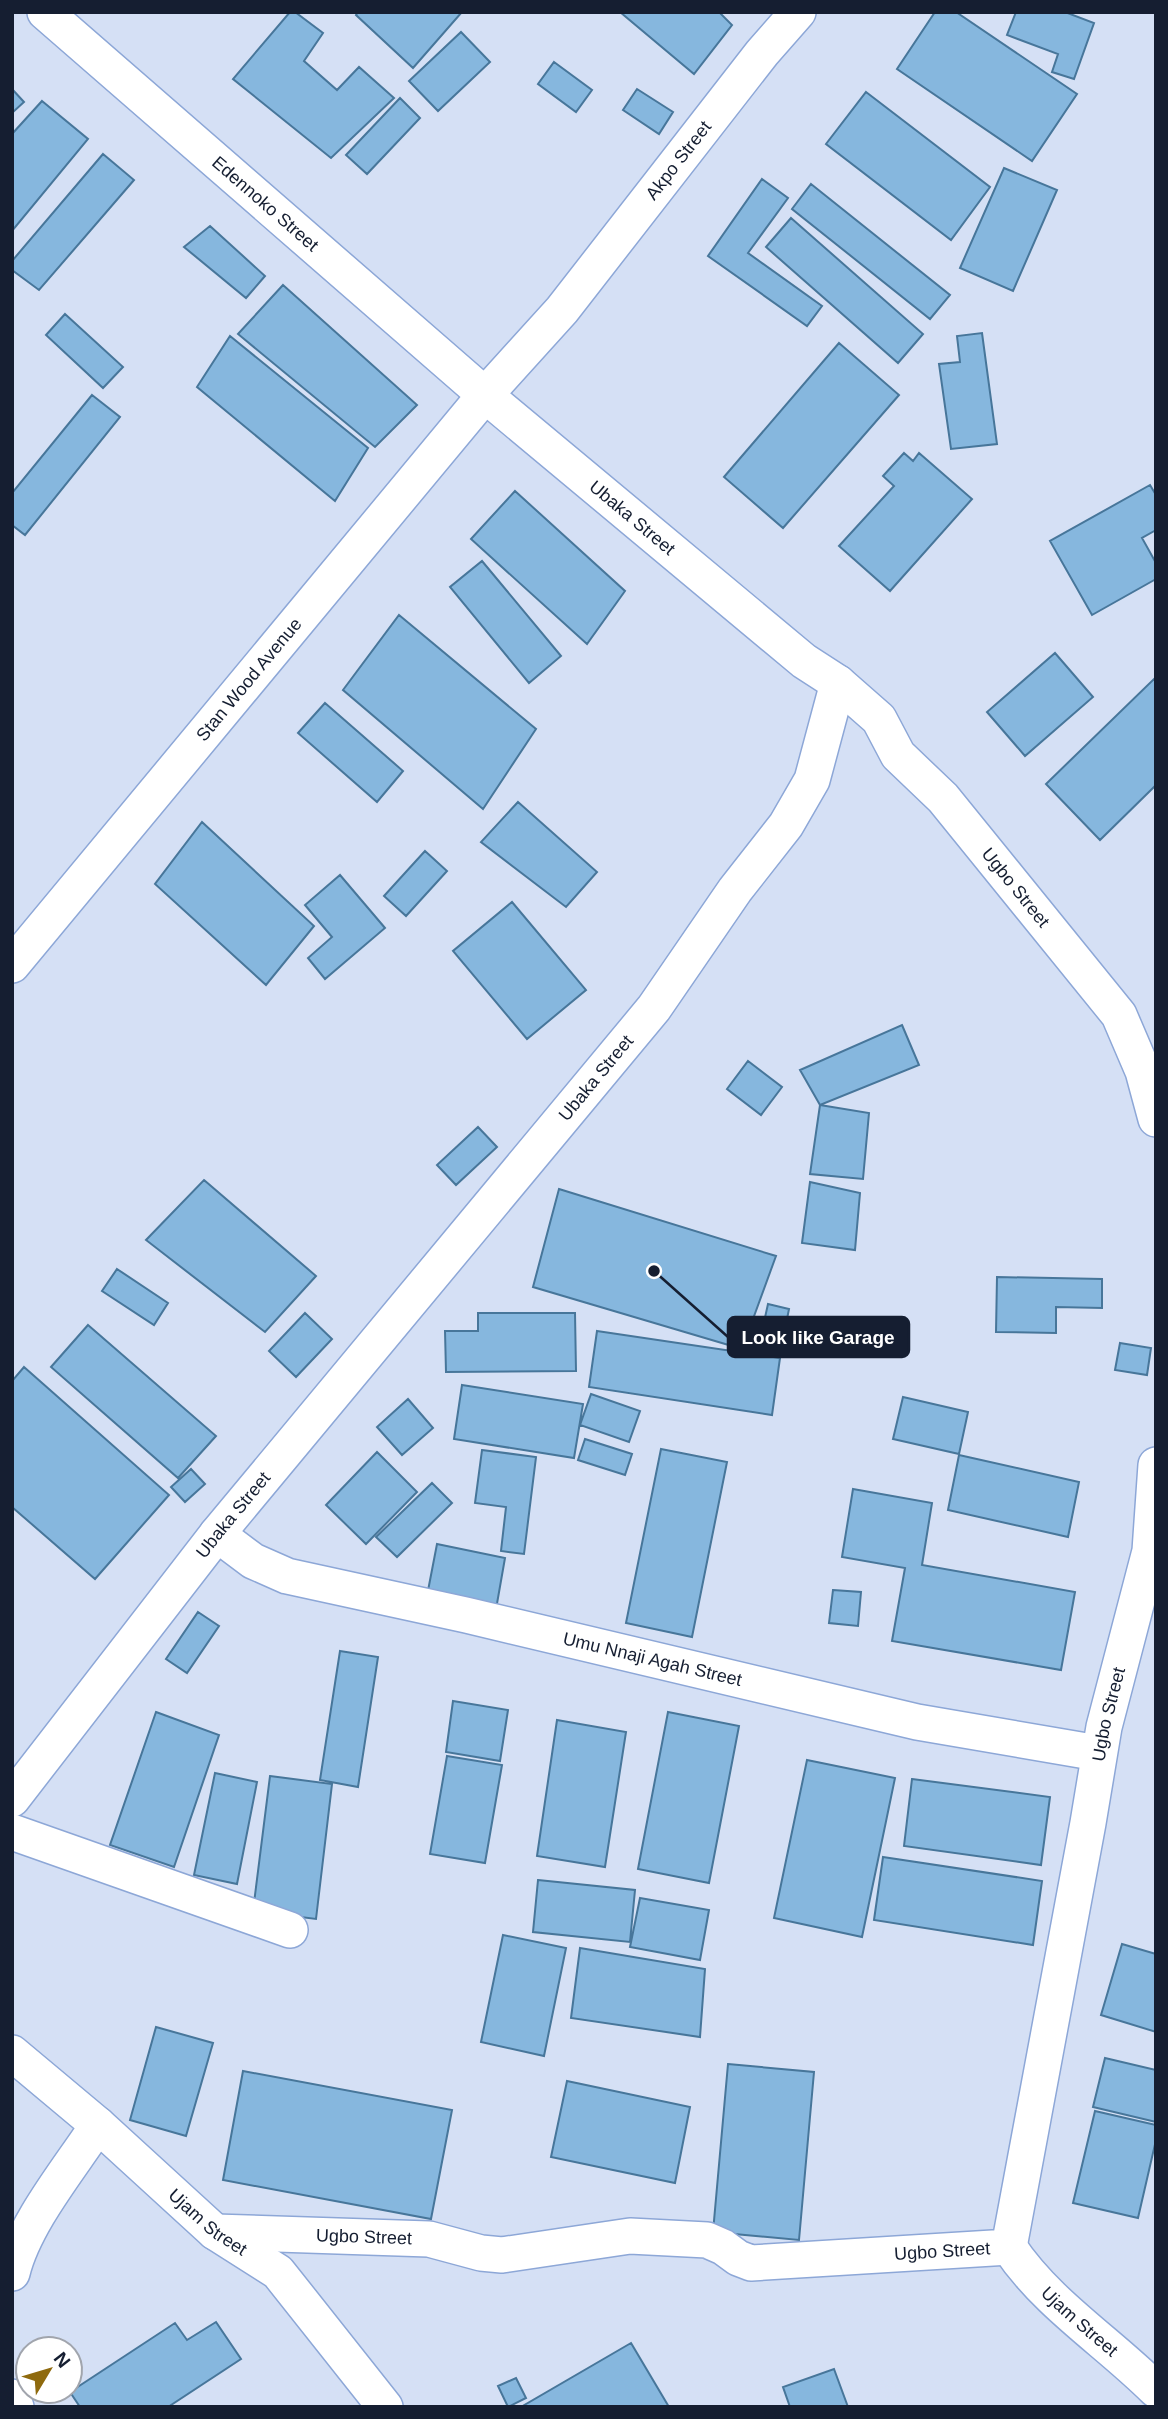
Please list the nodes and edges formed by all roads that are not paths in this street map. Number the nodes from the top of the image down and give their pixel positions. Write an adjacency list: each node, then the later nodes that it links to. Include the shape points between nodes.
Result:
1 (45, 12): 3 (street, Edennoko Street)
2 (798, 12): 3 (street, Akpo Street, via 562,310)
3 (485, 395): 4 (street, Ubaka Street, via 804,661); 5 (street, Stan Wood Avenue)
4 (838, 683): 6 (street, Ugbo Street, via 879,719 898,755 943,798 1119,1015 1143,1071); 8 (street, Ubaka Street, via 812,780 786,825 654,1008)
5 (12, 965)
6 (1156, 1119)
7 (1156, 1465): 9 (street, Ugbo Street, via 1150,1551)
8 (217, 1534): 9 (street, Umu Nnaji Agah Street, via 253,1561 287,1576 917,1721); 10 (street, Ubaka Street)
9 (1098, 1754): 16 (street, Ugbo Street)
10 (12, 1799)
11 (12, 1832): 12 (street)
12 (289, 1930)
13 (12, 2053): 14 (street, Ujam Street)
14 (98, 2124): 15 (street, Ujam Street); 17 (street, via 27,2234)
15 (215, 2232): 16 (street, Ugbo Street, via 429,2239 502,2255 630,2236 707,2240 751,2263); 21 (street, Ujam Street, via 278,2272)
16 (1009, 2247): 18 (street, Ujam Street, via 1049,2295)
17 (12, 2273)
18 (1156, 2390)
19 (12, 2397): 20 (street)
20 (16, 2407)
21 (385, 2407)

